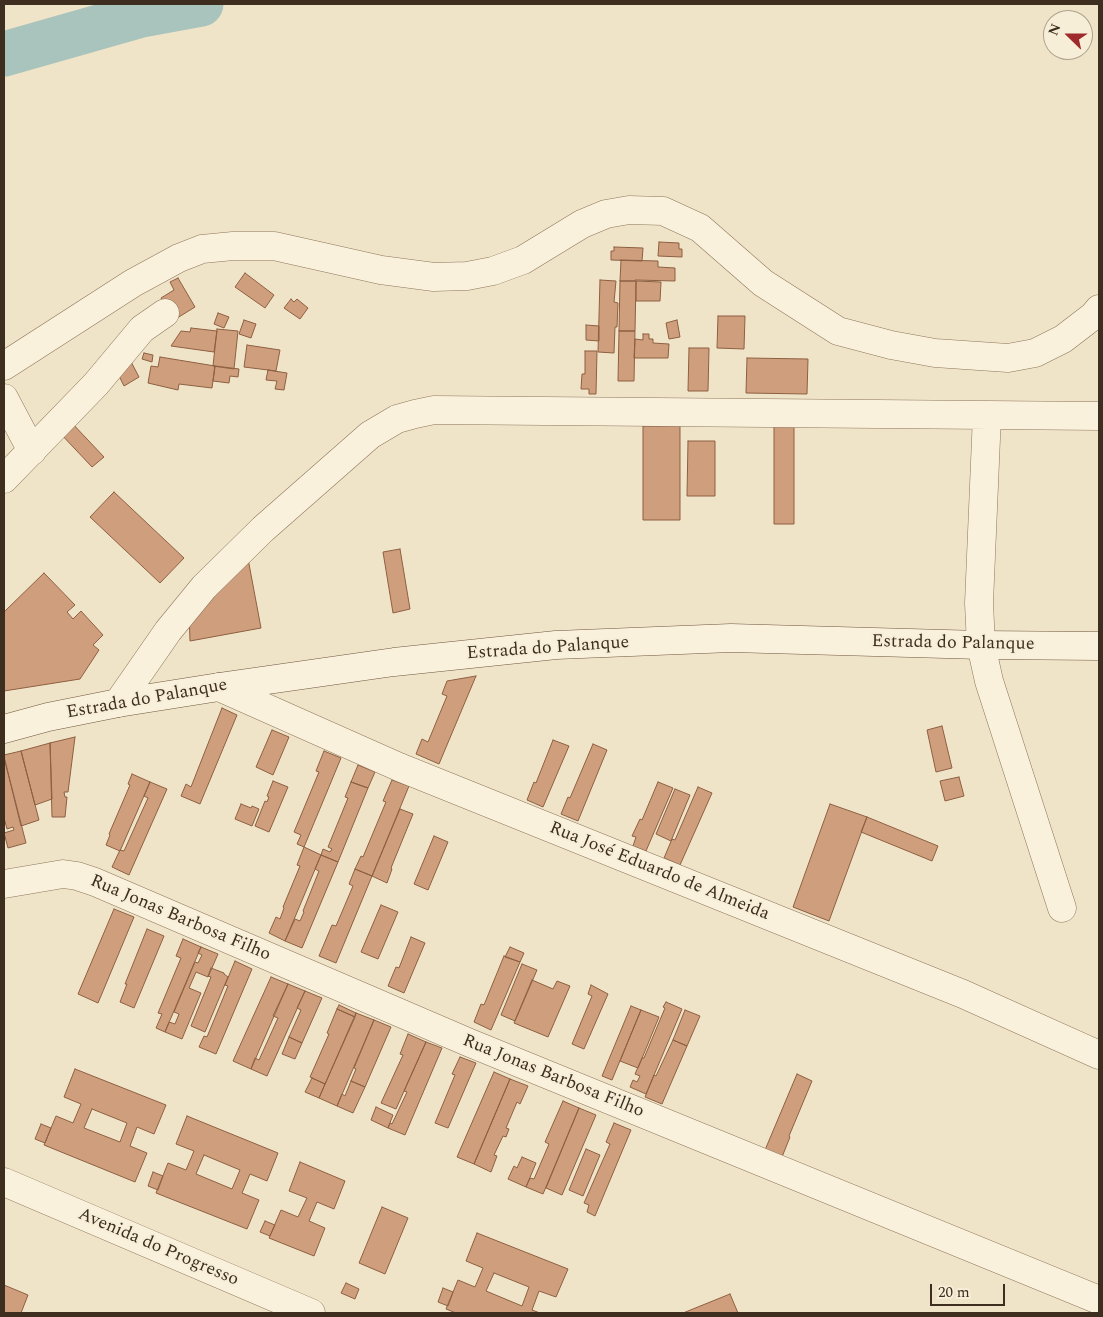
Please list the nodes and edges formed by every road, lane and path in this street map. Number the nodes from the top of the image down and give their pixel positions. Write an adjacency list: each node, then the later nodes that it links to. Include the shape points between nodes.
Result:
1 (1099, 309): 3 (street, via 1063,339 1035,353 1008,358 935,353 892,345 838,331 763,283 700,228 663,211 630,210 606,214 582,224 522,260 468,276 434,277 381,270 274,246 202,249 133,283)
2 (165, 313): 7 (street, via 142,329 96,384)
3 (4, 366)
4 (4, 398): 7 (street)
5 (987, 415): 6 (street); 9 (street, via 979,603); 12 (street, via 434,410 397,419 370,434 263,529 204,587 168,631)
6 (1099, 416)
7 (32, 450): 8 (street)
8 (4, 479)
9 (981, 645): 10 (street, Estrada do Palanque); 11 (street, Estrada do Palanque, via 732,638 556,645 394,662); 15 (street, via 989,681)
10 (1099, 646)
11 (220, 687): 12 (street, Estrada do Palanque); 16 (street, Rua José Eduardo de Almeida, via 400,767 963,994)
12 (118, 703): 13 (street, Estrada do Palanque)
13 (4, 729)
14 (4, 884): 18 (street, Rua Jonas Barbosa Filho, via 62,874 96,882 470,1043)
15 (1062, 908)
16 (1099, 1055)
17 (4, 1182): 19 (street, Avenida do Progresso)
18 (1099, 1300)
19 (312, 1313)

